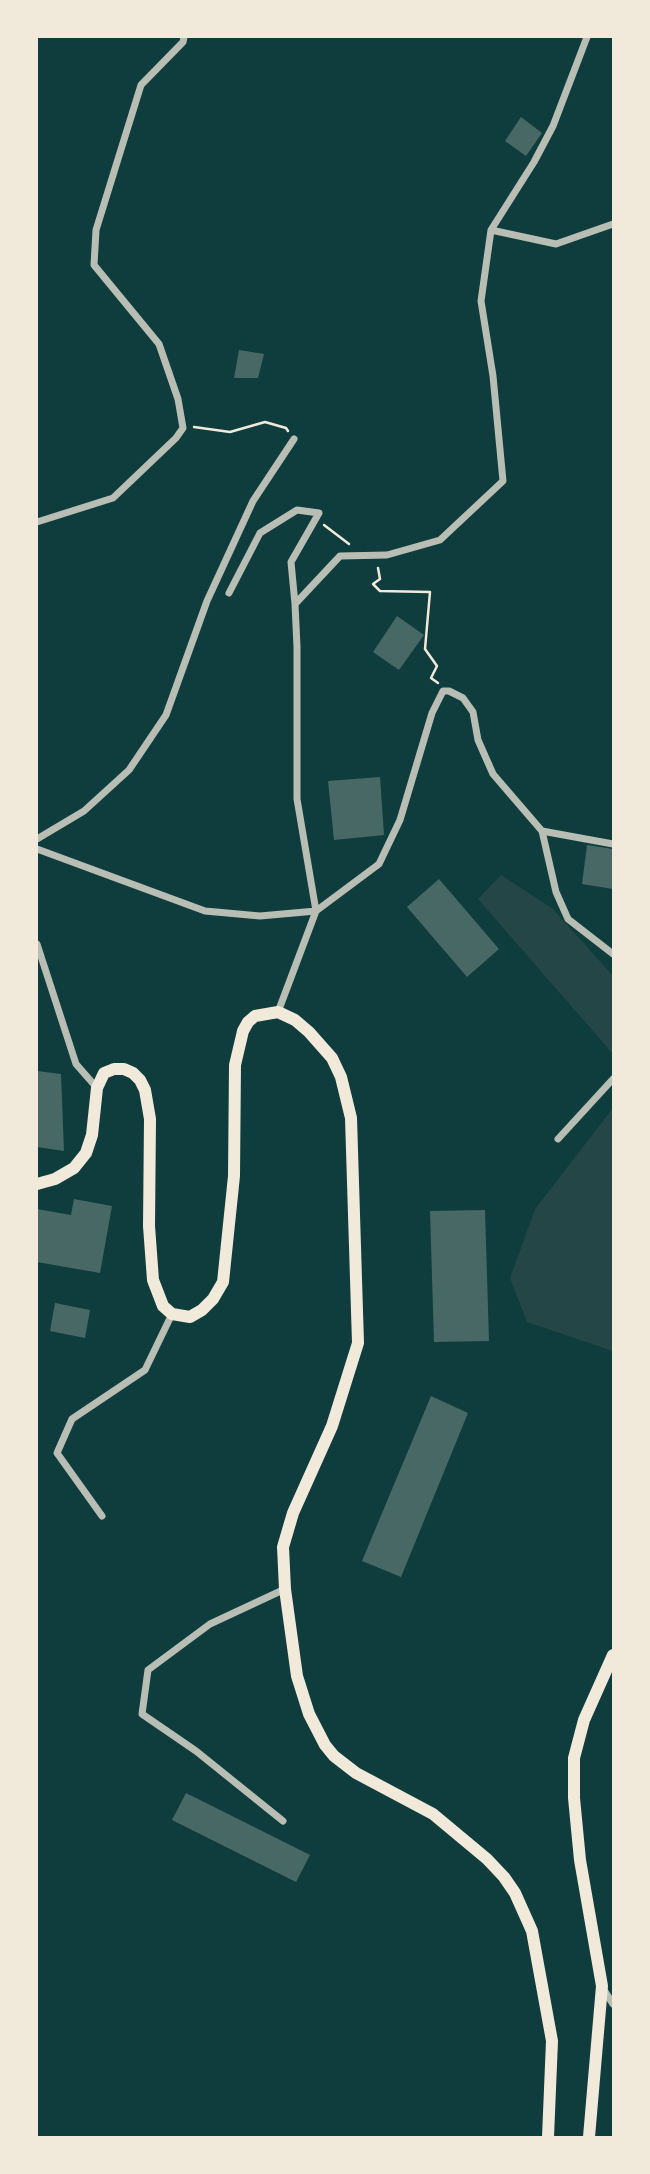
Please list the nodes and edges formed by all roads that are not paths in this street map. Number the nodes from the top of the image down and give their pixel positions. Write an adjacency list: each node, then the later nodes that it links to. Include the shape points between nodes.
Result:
1 (184, 37): 6 (street, via 141,85 96,230 94,265 159,344 183,428 113,498)
2 (587, 37): 4 (street, via 553,126)
3 (613, 224): 4 (street, via 555,244)
4 (491, 230): 8 (street, via 481,302 503,481 440,540 387,555 340,556)
5 (294, 439): 10 (street, via 253,501 207,601 166,715 129,770 85,811)
6 (37, 522)
7 (229, 593): 8 (street, via 260,533 297,510 319,513 290,562)
8 (295, 604): 13 (street, via 297,799)
9 (542, 831): 11 (street); 13 (street, via 493,774 478,740 473,712 463,698 443,691 400,820 379,864); 15 (street, via 556,892 568,919)
10 (37, 839)
11 (613, 844)
12 (37, 849): 13 (street, via 205,911 260,916)
13 (316, 911): 16 (street)
14 (37, 944): 18 (street, via 76,1064)
15 (613, 954)
16 (278, 1012): 21 (main road, via 248,1022 237,1052 234,1177 223,1282 202,1310 190,1317); 23 (main road, via 295,1020 320,1044 332,1058 344,1087 352,1139 358,1317 358,1343 350,1375 286,1530)
17 (613, 1079): 19 (street)
18 (97, 1088): 20 (main road, via 86,1153 74,1168); 21 (main road, via 104,1073 124,1069 140,1080 145,1090 151,1133 150,1262 157,1294)
19 (558, 1139)
20 (37, 1184)
21 (172, 1314): 22 (street, via 145,1370 72,1419 57,1452)
22 (102, 1516)
23 (285, 1589): 25 (street, via 210,1624 148,1670 142,1714); 28 (main road, via 303,1697 324,1745 356,1773 433,1814 486,1859 515,1893 534,1941 552,2040)
24 (613, 1655): 26 (main road, via 584,1720 573,1779 580,1860)
25 (283, 1821)
26 (602, 1986): 27 (street); 29 (main road)
27 (613, 2004)
28 (548, 2137)
29 (589, 2137)

